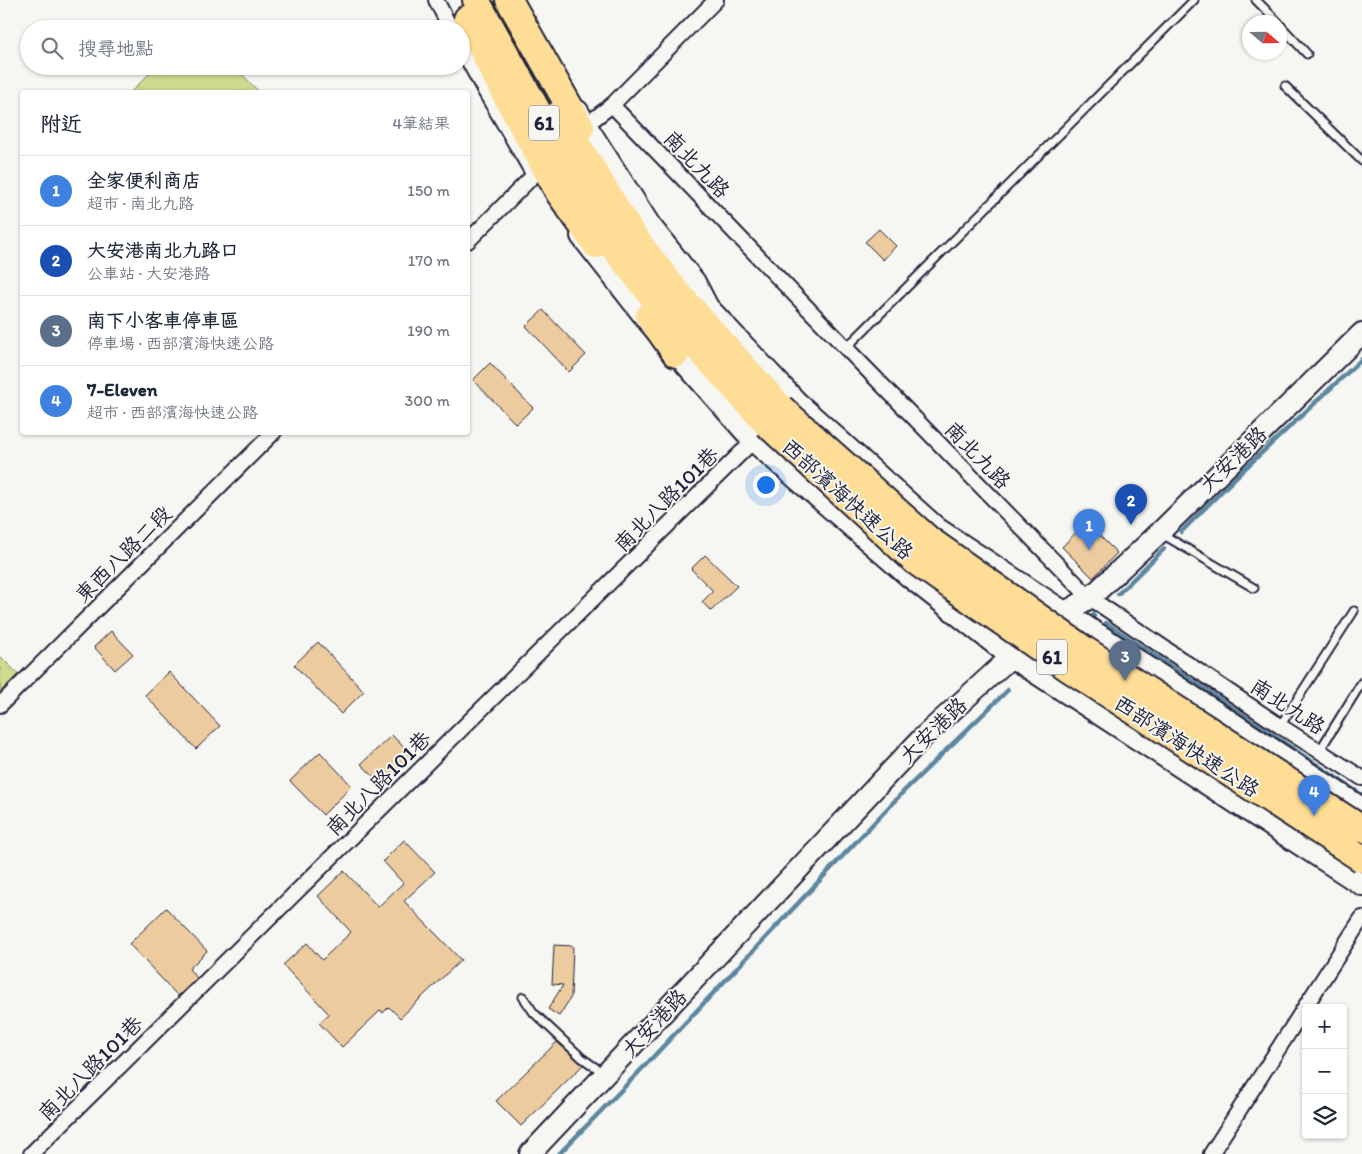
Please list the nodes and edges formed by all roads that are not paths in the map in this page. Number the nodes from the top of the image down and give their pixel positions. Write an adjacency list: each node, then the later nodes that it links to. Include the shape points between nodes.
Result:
1 (436, 0): 11 (street)
2 (458, 0): 12 (highway)
3 (476, 0): 23 (highway, 西部濱海快速公路 / 61)
4 (494, 0): 23 (highway, 西部濱海快速公路 / 61)
5 (509, 0): 24 (highway, via 616,189)
6 (518, 0): 19 (street)
7 (716, 0): 18 (street)
8 (1194, 0): 26 (lane)
9 (1256, 0): 10 (lane)
10 (1270, 15)
11 (446, 20)
12 (468, 20)
13 (470, 24): 27 (highway, via 559,193)
14 (1287, 32): 15 (lane)
15 (1308, 54)
16 (470, 64): 21 (street)
17 (1285, 86): 20 (lane)
18 (612, 105): 19 (street); 26 (street, 南北九路)
19 (586, 125): 24 (street, via 650,225 694,282)
20 (1362, 160)
21 (534, 174): 22 (street); 27 (street)
22 (470, 239)
23 (622, 240): 28 (highway, 西部濱海快速公路 / 61, via 677,292)
24 (708, 307): 34 (street, via 797,402 937,528)
25 (1362, 333): 30 (street, 大安港路)
26 (846, 348): 32 (street, 南北九路)
27 (676, 354): 28 (street)
28 (767, 424): 35 (street, via 907,575); 42 (highway, 西部濱海快速公路 / 61, bridge, via 1085,650); 43 (highway, 西部濱海快速公路 / 61, bridge, via 916,561 1068,668); 48 (street, 南北八路101巷)
29 (271, 435): 37 (street, 東西八路二段)
30 (1159, 532): 31 (lane); 32 (street, 大安港路)
31 (1254, 588)
32 (1090, 598): 34 (street, 大安港路); 38 (street, 南北九路)
33 (1354, 610): 38 (lane)
34 (1065, 612): 35 (street, 大安港路); 41 (street)
35 (1011, 657): 44 (street); 47 (street, 大安港路, via 922,738)
36 (1362, 682): 39 (lane)
37 (0, 705)
38 (1280, 726): 39 (street, 南北九路)
39 (1320, 750): 40 (street, 南北九路)
40 (1362, 778)
41 (1362, 808)
42 (1362, 829)
43 (1362, 859)
44 (1362, 885)
45 (1362, 918): 50 (street)
46 (523, 996): 47 (lane, via 534,1013 582,1058)
47 (605, 1074): 49 (street, 大安港路)
48 (31, 1154)
49 (530, 1154)
50 (1211, 1154)

